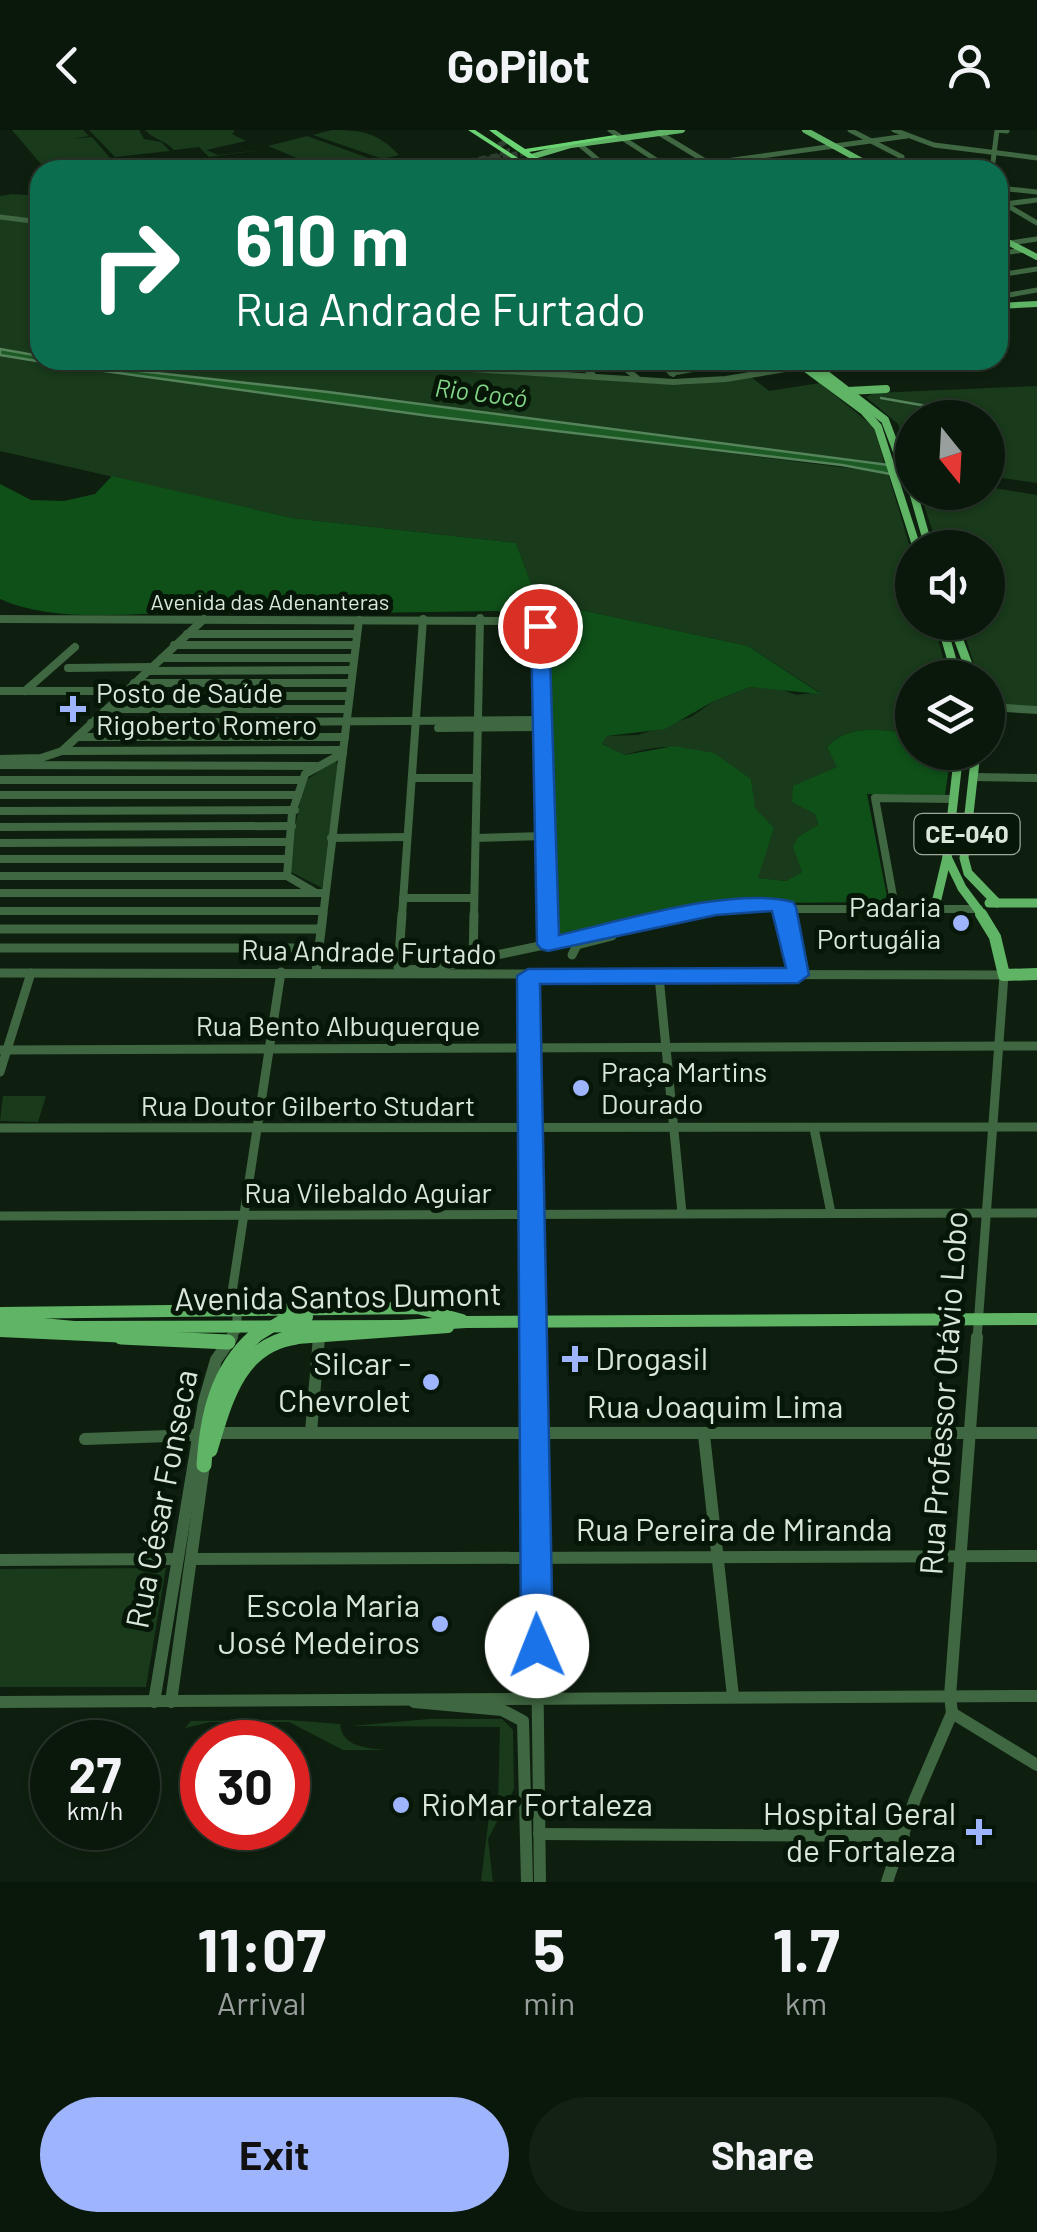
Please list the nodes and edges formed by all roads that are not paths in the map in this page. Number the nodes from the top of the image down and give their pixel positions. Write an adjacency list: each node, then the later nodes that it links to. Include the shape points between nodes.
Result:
1 (471, 130): 22 (highway)
2 (489, 130): 12 (highway); 16 (highway)
3 (682, 130): 8 (main road)
4 (850, 130): 13 (street)
5 (894, 130): 11 (street)
6 (997, 130): 7 (street); 17 (street)
7 (1006, 131)
8 (663, 132): 10 (main road); 26 (street)
9 (805, 132): 15 (main road)
10 (617, 135): 14 (main road); 16 (highway); 18 (main road); 25 (street)
11 (906, 136): 13 (street); 17 (street)
12 (501, 141)
13 (872, 141): 15 (street); 19 (street)
14 (579, 144): 18 (main road); 24 (street)
15 (832, 147): 20 (street); 29 (main road)
16 (521, 150): 18 (highway)
17 (994, 153): 21 (street); 30 (street)
18 (531, 155): 23 (highway)
19 (902, 157)
20 (747, 158): 27 (street); 28 (street)
21 (1037, 158)
22 (515, 160)
23 (538, 160)
24 (598, 160)
25 (657, 160)
26 (703, 160)
27 (734, 160)
28 (750, 160)
29 (858, 160)
30 (993, 160)
31 (1008, 189): 32 (street)
32 (1037, 194): 33 (street)
33 (1008, 202)
34 (1008, 208): 37 (street)
35 (0, 216): 36 (street)
36 (30, 220)
37 (1037, 222)
38 (1037, 239): 40 (street)
39 (1008, 240): 40 (main road)
40 (1013, 243): 41 (main road); 43 (main road)
41 (1024, 250): 42 (street); 43 (main road)
42 (1008, 252)
43 (1037, 255)
44 (1037, 269): 45 (street)
45 (1008, 273)
46 (1037, 290): 47 (street)
47 (1008, 299)
48 (1008, 302): 49 (main road)
49 (1037, 303)
50 (491, 370): 62 (street)
51 (587, 370): 62 (street)
52 (627, 370): 63 (street)
53 (668, 370): 59 (street)
54 (681, 370): 59 (street)
55 (737, 370): 61 (street)
56 (772, 370): 61 (street)
57 (812, 370): 60 (main road)
58 (815, 370): 65 (main road)
59 (671, 372): 64 (street)
60 (816, 374): 65 (main road); 66 (main road)
61 (745, 376): 64 (street)
62 (595, 377): 63 (street)
63 (639, 380): 64 (street)
64 (682, 382)
65 (849, 392): 65 (main road, via 884,390); 66 (main road); 67 (main road, via 886,420)
66 (864, 411): 68 (main road, via 878,427)
67 (895, 441)
68 (912, 530)
69 (480, 618): 71 (street, Avenida das Adenanteras); 101 (street); 102 (street, Avenida das Adenanteras, via 538,622)
70 (204, 619): 72 (street, Avenida das Adenanteras); 73 (street, Avenida das Adenanteras); 74 (street)
71 (423, 619): 73 (street, Avenida das Adenanteras); 103 (street)
72 (0, 620)
73 (359, 620): 75 (street)
74 (186, 634): 75 (street); 78 (street)
75 (357, 634): 80 (street)
76 (946, 640): 81 (main road, via 956,641); 84 (main road)
77 (956, 640): 81 (main road)
78 (174, 645): 80 (street); 82 (street)
79 (75, 646): 92 (street)
80 (356, 646): 83 (street)
81 (963, 653): 85 (main road)
82 (160, 658): 83 (street); 87 (street)
83 (354, 658): 88 (street)
84 (952, 660)
85 (966, 660)
86 (68, 668): 87 (street)
87 (148, 669): 88 (street); 90 (street)
88 (352, 670): 89 (street)
89 (351, 682): 90 (street); 94 (street)
90 (134, 683): 93 (street)
91 (0, 691): 92 (street)
92 (25, 691): 93 (street)
93 (122, 694): 94 (street); 96 (street)
94 (349, 696): 97 (street)
95 (1005, 708): 98 (street)
96 (105, 709): 97 (street); 99 (street)
97 (347, 709): 100 (street)
98 (1037, 710)
99 (91, 723): 100 (street); 105 (street)
100 (346, 724): 103 (street); 104 (street)
101 (480, 724): 102 (street); 103 (street); 113 (street)
102 (543, 724): 125 (street)
103 (416, 725): 112 (street)
104 (345, 736): 105 (street); 107 (street)
105 (77, 737): 106 (street)
106 (62, 751): 107 (street); 108 (street)
107 (343, 752): 109 (street); 127 (street)
108 (0, 762): 109 (street)
109 (316, 766): 117 (street)
110 (957, 770): 120 (main road, CE-040)
111 (975, 770): 114 (main road, CE-040)
112 (412, 778): 113 (street); 126 (street)
113 (477, 778): 128 (street)
114 (974, 778): 115 (street); 140 (main road, CE-040, via 964,858)
115 (1037, 778)
116 (0, 780): 117 (street)
117 (302, 780): 119 (street)
118 (0, 795): 119 (street)
119 (298, 795): 122 (street)
120 (954, 799): 131 (main road, CE-040); 145 (street, via 875,798)
121 (0, 810): 122 (street)
122 (295, 810): 123 (street)
123 (292, 826): 124 (street); 130 (street)
124 (0, 827)
125 (545, 836): 128 (street); 151 (street)
126 (407, 837): 127 (street); 138 (street)
127 (332, 838): 137 (street)
128 (476, 838): 139 (street)
129 (0, 842): 130 (street)
130 (289, 842): 133 (street)
131 (947, 856): 141 (main road); 142 (main road, CE-040, via 952,875)
132 (0, 859): 133 (street)
133 (286, 859): 135 (street)
134 (0, 876): 135 (street)
135 (287, 876): 137 (street)
136 (0, 893): 137 (street)
137 (320, 893): 147 (street)
138 (403, 898): 139 (street); 156 (street)
139 (474, 898): 155 (street)
140 (996, 903): 142 (main road); 143 (main road)
141 (936, 904): 142 (street); 145 (street)
142 (977, 906): 143 (main road); 145 (street); 162 (main road, Rua Professor Otávio Lobo, via 1002,946)
143 (1037, 906)
144 (785, 907): 145 (street); 150 (street); 164 (street)
145 (894, 907)
146 (0, 911): 147 (street)
147 (322, 911): 149 (street)
148 (0, 929): 149 (street)
149 (320, 929): 153 (street)
150 (613, 933): 151 (street); 154 (street, via 577,945)
151 (548, 944): 155 (street)
152 (0, 948): 153 (street)
153 (318, 948): 159 (street)
154 (572, 955): 155 (street, via 556,948); 166 (street)
155 (476, 962): 156 (street)
156 (398, 970): 159 (street)
157 (281, 972): 158 (street, Rua Andrade Furtado); 160 (street, Rua Andrade Furtado); 172 (street, Rua César Fonseca)
158 (295, 972): 159 (street); 165 (street, Rua Andrade Furtado)
159 (316, 972)
160 (31, 973): 161 (street, Rua Andrade Furtado); 173 (street)
161 (0, 974)
162 (1004, 974): 163 (main road, Rua Andrade Furtado); 164 (street, Rua Andrade Furtado); 168 (street, Rua Professor Otávio Lobo)
163 (1037, 974)
164 (798, 975): 167 (street, Rua Andrade Furtado)
165 (528, 976): 166 (street, Rua Andrade Furtado); 170 (street)
166 (575, 976): 167 (street, Rua Andrade Furtado)
167 (659, 976): 171 (street)
168 (999, 1046): 169 (street, Rua Bento Albuquerque); 171 (street, Rua Bento Albuquerque); 180 (street, Rua Professor Otávio Lobo)
169 (1037, 1046)
170 (530, 1048): 171 (street, Rua Bento Albuquerque); 172 (street, Rua Bento Albuquerque); 177 (street)
171 (668, 1048): 178 (street)
172 (268, 1049): 173 (street, Rua Bento Albuquerque); 181 (street, Rua César Fonseca)
173 (3, 1050): 174 (street)
174 (0, 1072)
175 (1037, 1127): 180 (street, Rua Doutor Gilberto Studart)
176 (0, 1128): 181 (street, Rua Doutor Gilberto Studart)
177 (531, 1128): 178 (street, Rua Doutor Gilberto Studart); 181 (street, Rua Doutor Gilberto Studart); 186 (street)
178 (676, 1128): 179 (street, Rua Doutor Gilberto Studart); 182 (street)
179 (814, 1128): 180 (street, Rua Doutor Gilberto Studart); 185 (street)
180 (991, 1128): 183 (street, Rua Professor Otávio Lobo)
181 (256, 1129): 188 (street, Rua César Fonseca)
182 (682, 1213): 185 (street, Rua Vilebaldo Aguiar); 186 (street, Rua Vilebaldo Aguiar)
183 (984, 1213): 184 (street, Rua Vilebaldo Aguiar); 185 (street, Rua Vilebaldo Aguiar); 193 (street, Rua Professor Otávio Lobo)
184 (1037, 1213)
185 (831, 1214)
186 (531, 1215): 188 (street, Rua Vilebaldo Aguiar); 194 (street)
187 (0, 1216): 188 (street, Rua Vilebaldo Aguiar)
188 (244, 1216): 189 (street, Rua César Fonseca)
189 (233, 1312): 190 (main road); 192 (main road, via 418,1308); 197 (street, Rua César Fonseca, via 237,1330)
190 (0, 1317): 192 (main road, Avenida Santos Dumont, bridge, via 74,1327 402,1326)
191 (1037, 1318): 193 (main road, Avenida Santos Dumont)
192 (460, 1319): 194 (main road, Avenida Santos Dumont); 196 (main road, via 431,1332); 206 (main road, via 300,1317 254,1333 238,1350 208,1421)
193 (978, 1319): 194 (main road, Avenida Santos Dumont); 199 (street, Rua Professor Otávio Lobo)
194 (533, 1322): 204 (street)
195 (0, 1331): 197 (main road, Avenida Santos Dumont)
196 (319, 1336): 198 (street); 201 (main road, via 284,1338 254,1352)
197 (228, 1342): 202 (street, Rua César Fonseca, via 211,1371)
198 (311, 1432): 201 (street, Rua Joaquim Lima); 204 (street, Rua Joaquim Lima)
199 (968, 1432): 200 (street, Rua Joaquim Lima); 203 (street, Rua Joaquim Lima); 207 (street, Rua Professor Otávio Lobo)
200 (1037, 1432)
201 (214, 1433): 206 (main road)
202 (197, 1435): 205 (street); 210 (street, Rua César Fonseca)
203 (704, 1435): 204 (street, Rua Joaquim Lima); 209 (street)
204 (535, 1436): 212 (street)
205 (84, 1439)
206 (204, 1465): 211 (street, Rua César Fonseca)
207 (960, 1556): 208 (street, Rua Pereira de Miranda); 209 (street, Rua Pereira de Miranda); 215 (street, Rua Professor Otávio Lobo)
208 (1037, 1556)
209 (718, 1557): 212 (street, Rua Pereira de Miranda); 214 (street)
210 (176, 1559): 213 (street); 220 (street, Rua César Fonseca)
211 (192, 1559): 212 (street, Rua Pereira de Miranda); 221 (street, Rua César Fonseca)
212 (535, 1559): 217 (street)
213 (0, 1560)
214 (733, 1696): 215 (street); 217 (street)
215 (950, 1696): 216 (street); 222 (street, Rua Professor Otávio Lobo)
216 (1037, 1696)
217 (538, 1697): 218 (street); 225 (street)
218 (411, 1701): 221 (street); 223 (street, via 430,1709 508,1710)
219 (0, 1702): 220 (street)
220 (154, 1702): 221 (street)
221 (171, 1702)
222 (952, 1712): 224 (street); 226 (street, Rua Professor Otávio Lobo)
223 (523, 1721): 227 (street)
224 (1037, 1766)
225 (539, 1834): 226 (street); 228 (street)
226 (904, 1836): 229 (street, Rua Professor Otávio Lobo)
227 (526, 1882)
228 (540, 1882)
229 (887, 1882)

